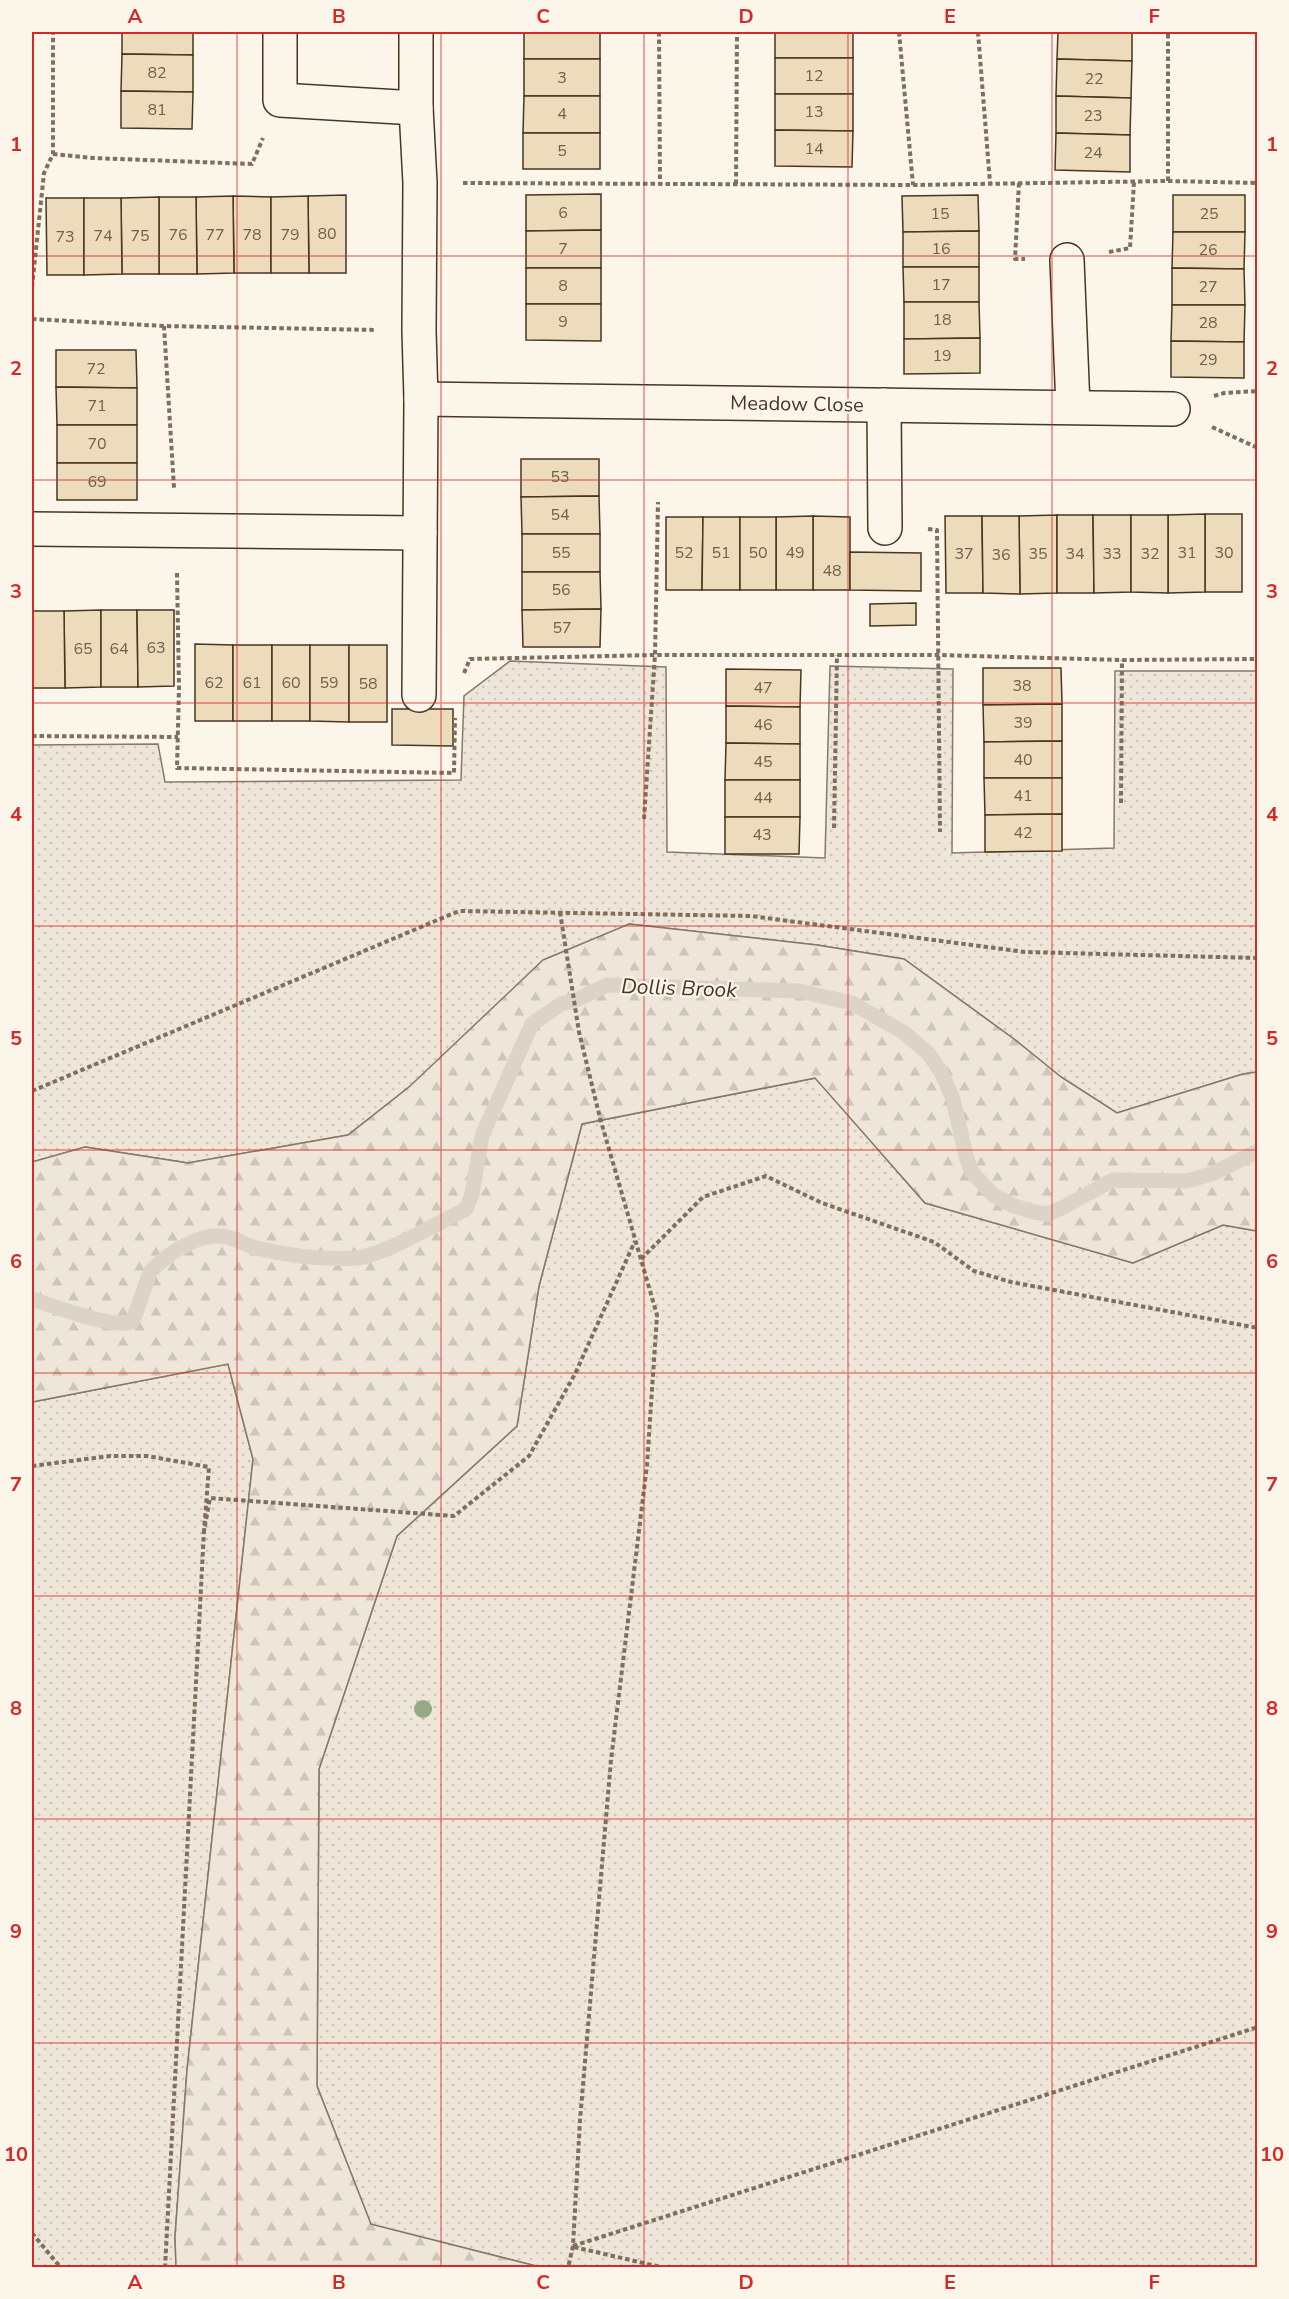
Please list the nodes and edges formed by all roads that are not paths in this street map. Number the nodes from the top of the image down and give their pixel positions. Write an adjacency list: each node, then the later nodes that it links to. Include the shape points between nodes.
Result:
1 (280, 32): 3 (street, via 280,100)
2 (416, 32): 3 (street)
3 (416, 108): 5 (street)
4 (1067, 260): 7 (street)
5 (421, 399): 6 (street, Meadow Close); 11 (street)
6 (884, 405): 7 (street, Meadow Close); 9 (street)
7 (1073, 407): 8 (street, Meadow Close)
8 (1173, 409)
9 (885, 528)
10 (32, 529): 11 (street)
11 (420, 533): 12 (street)
12 (419, 695)

